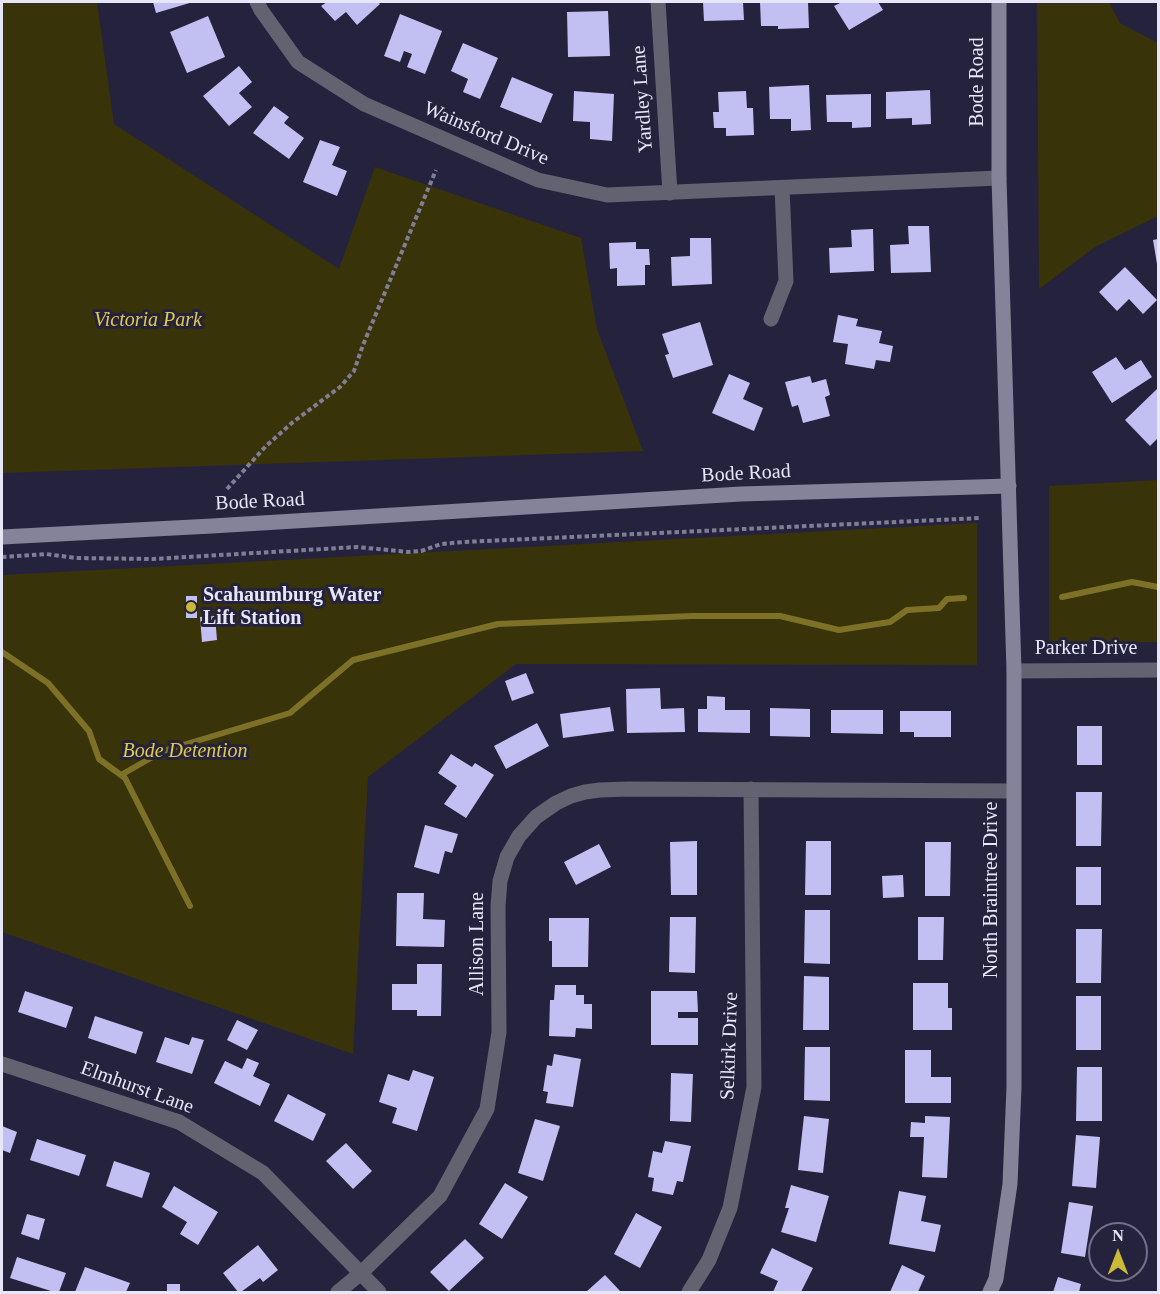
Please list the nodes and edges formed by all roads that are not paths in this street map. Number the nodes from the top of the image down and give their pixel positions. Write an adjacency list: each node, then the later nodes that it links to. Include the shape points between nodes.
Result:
1 (257, 2): 6 (street, Wainsford Drive, via 298,62 364,104 538,180 607,195)
2 (658, 2): 6 (street, Yardley Lane)
3 (999, 2): 4 (street, Bode Road)
4 (999, 178): 5 (street, Wainsford Drive); 8 (street, Bode Road)
5 (782, 188): 6 (street, Wainsford Drive); 7 (street, via 786,281)
6 (670, 193)
7 (771, 319)
8 (1009, 486): 9 (street, Bode Road, via 741,494); 11 (street, North Braintree Drive)
9 (2, 537)
10 (1158, 670): 11 (street, Parker Drive)
11 (1014, 671): 13 (street, North Braintree Drive)
12 (750, 789): 13 (street, Allison Lane); 15 (street, Allison Lane, via 585,792 556,803 519,836 500,881 499,1032 487,1109 441,1196); 18 (street, Selkirk Drive, via 754,1087 730,1208 709,1260)
13 (1013, 791): 19 (street, North Braintree Drive, via 1014,1087 1010,1184 996,1279)
14 (2, 1064): 15 (street, Elmhurst Lane, via 179,1122 263,1173)
15 (361, 1273): 16 (street, Allison Lane); 17 (street, Elmhurst Lane)
16 (338, 1293)
17 (379, 1293)
18 (689, 1293)
19 (990, 1293)

